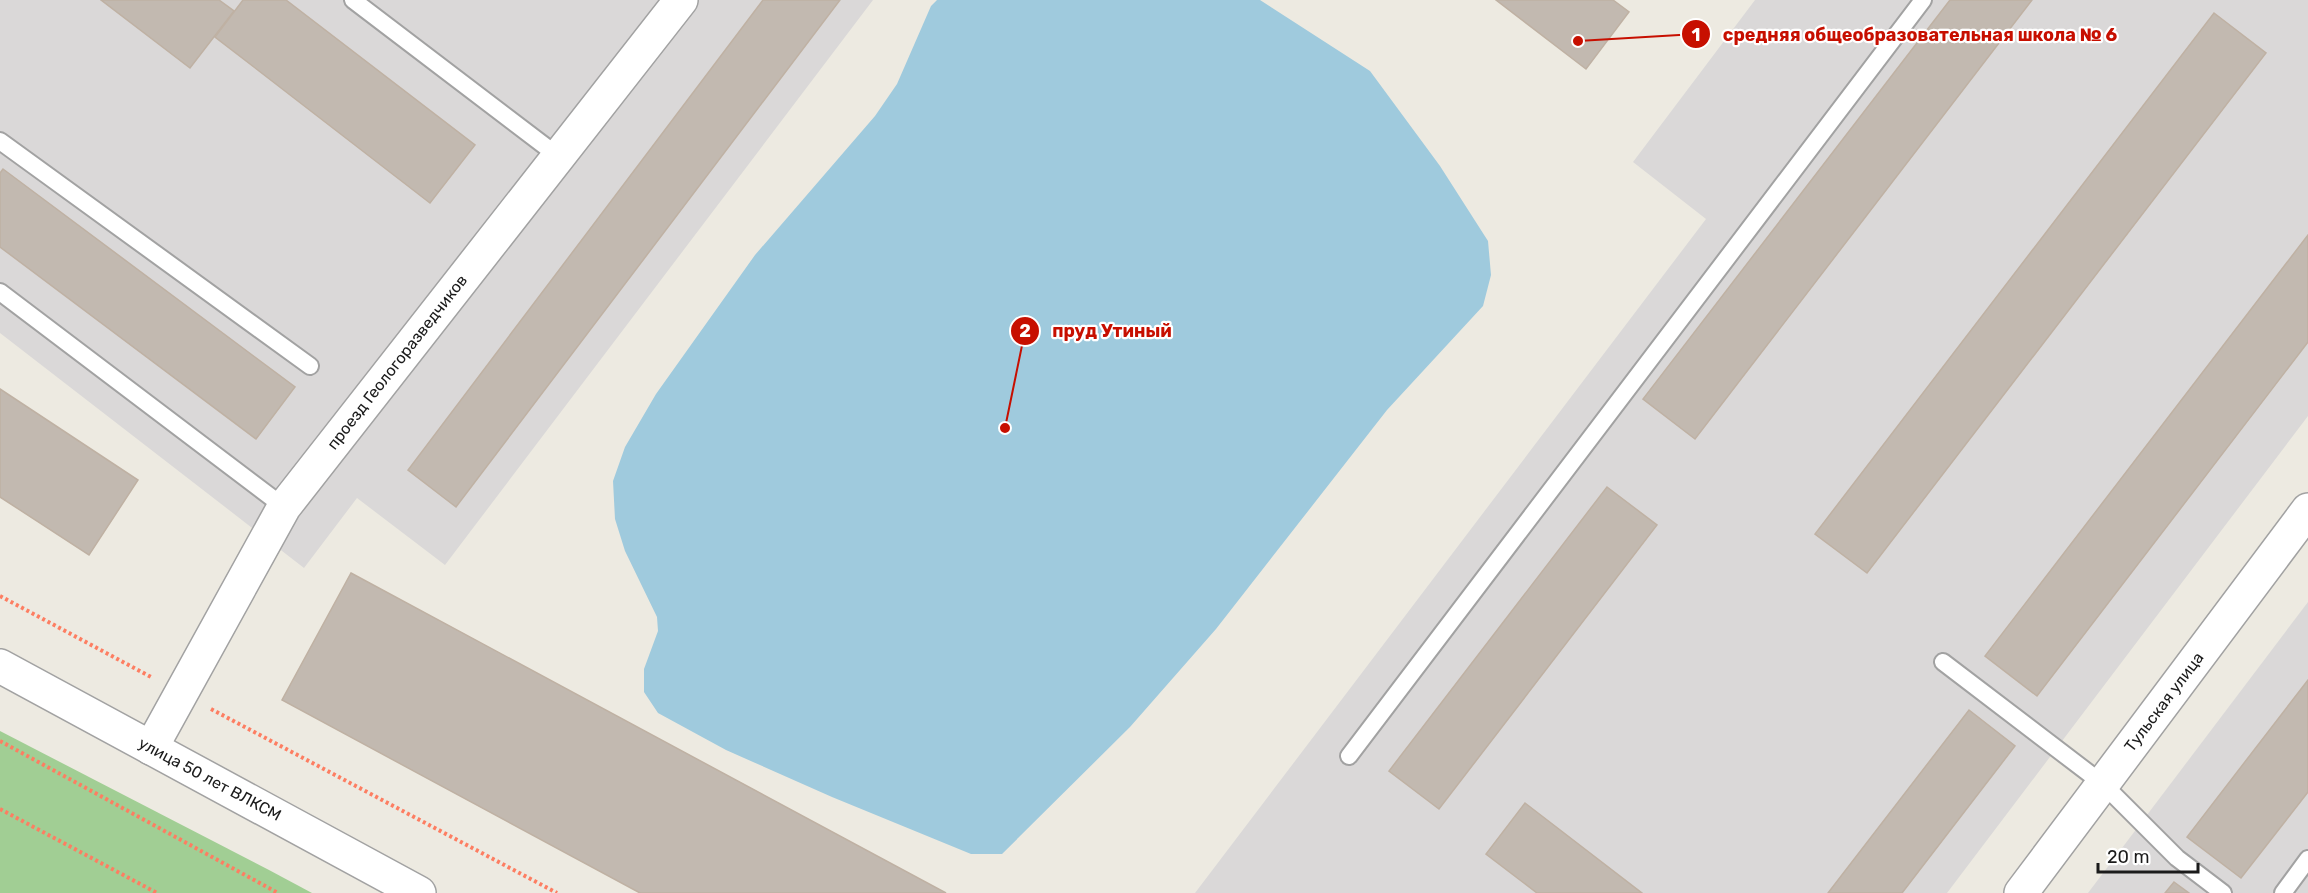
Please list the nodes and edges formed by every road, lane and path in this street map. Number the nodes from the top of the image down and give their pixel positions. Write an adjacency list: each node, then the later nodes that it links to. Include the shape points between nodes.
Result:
1 (353, 0): 5 (lane)
2 (681, 0): 5 (street, проезд Геологоразведчиков)
3 (1923, 0): 16 (lane)
4 (0, 141): 7 (lane)
5 (558, 156): 8 (street, проезд Геологоразведчиков)
6 (0, 292): 8 (lane)
7 (310, 366)
8 (284, 507): 13 (street, проезд Геологоразведчиков)
9 (2308, 510): 17 (street, Тульская улица)
10 (0, 596): 13 (path)
11 (1943, 662): 17 (lane)
12 (0, 666): 15 (street, улица 50 лет ВЛКСМ)
13 (181, 693): 15 (street, проезд Геологоразведчиков); 23 (path)
14 (0, 741): 21 (path)
15 (151, 748): 22 (street, улица 50 лет ВЛКСМ)
16 (1349, 756)
17 (2103, 784): 24 (street, Тульская улица); 25 (lane, via 2177,858)
18 (0, 809): 20 (path)
19 (2308, 859): 26 (lane)
20 (158, 893)
21 (278, 893)
22 (419, 893)
23 (557, 893)
24 (2021, 893)
25 (2223, 893)
26 (2283, 893)

